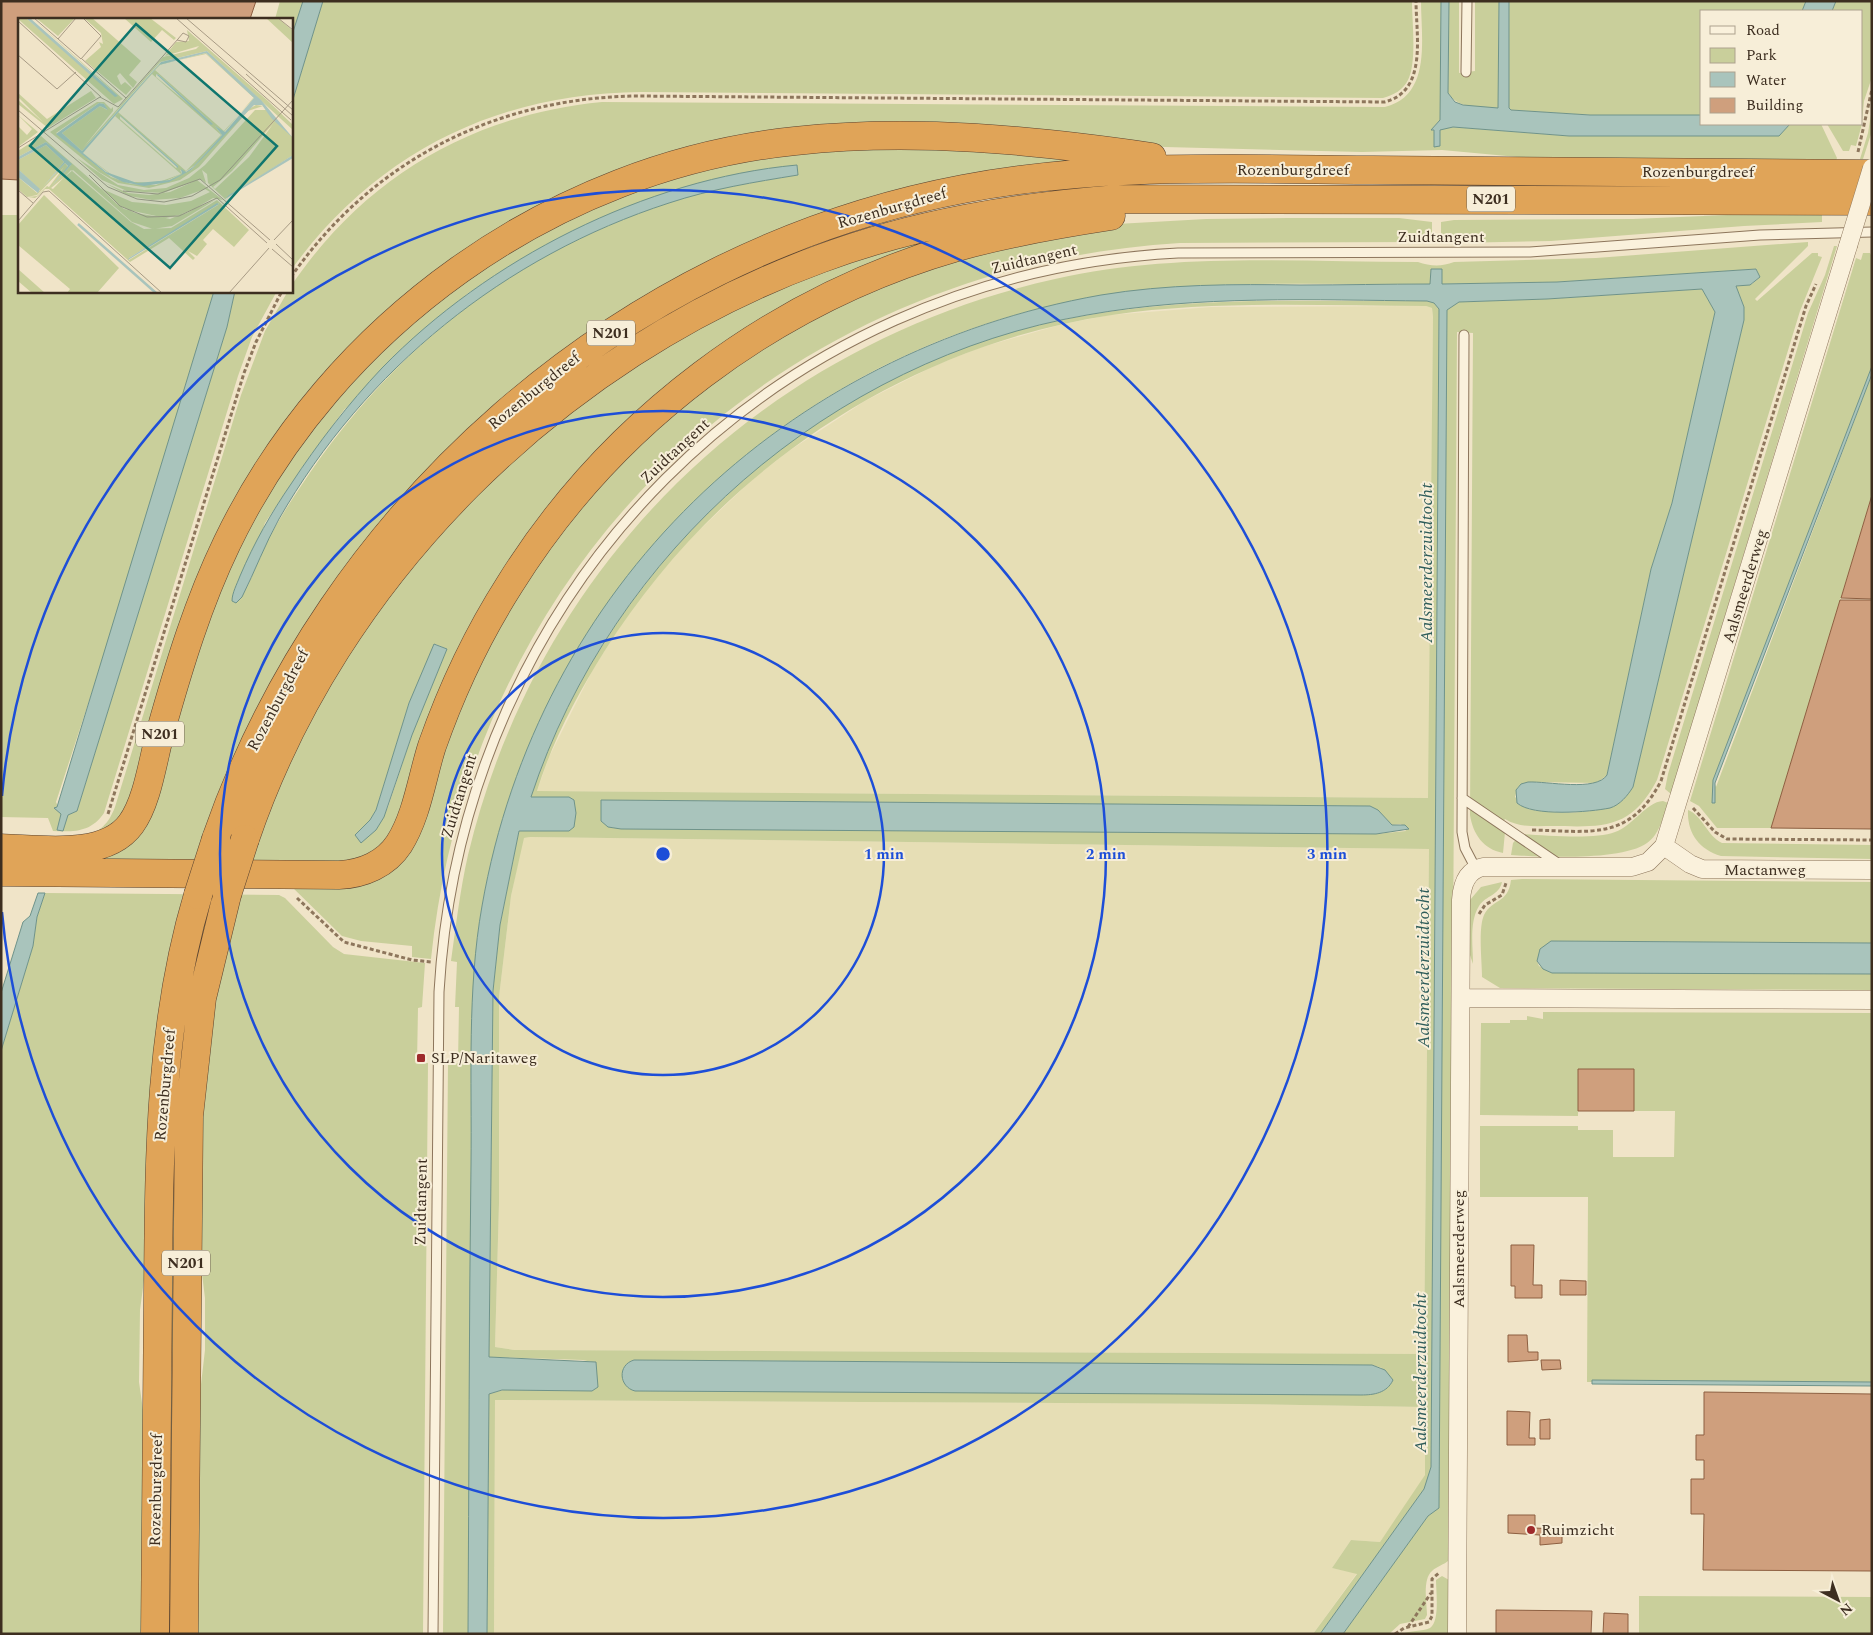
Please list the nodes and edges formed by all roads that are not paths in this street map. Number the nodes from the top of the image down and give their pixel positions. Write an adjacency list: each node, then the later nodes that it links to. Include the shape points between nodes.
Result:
1 (1467, 1): 2 (lane)
2 (1466, 72)
3 (1864, 166): 5 (highway, Rozenburgdreef / N201)
4 (1872, 168): 11 (street, Aalsmeerderweg, bridge)
5 (1233, 170): 12 (highway, N201, via 1060,144 896,136 792,141 728,152 654,172 581,199 515,233 438,285 370,344 326,391 277,456 227,542 200,605 174,684 141,805 131,824 115,839 94,848); 19 (highway, Rozenburgdreef / N201, bridge, via 1061,175 990,184 914,200 838,222 777,245 708,277 624,324 558,370 488,428 425,490 371,553 312,637 279,694 247,760 216,839 187,932 174,998 162,1093)
6 (1234, 198): 7 (highway, Rozenburgdreef / N201); 16 (highway, N201, via 1055,225 939,253 817,302 762,333 708,370 650,417 611,455 529,555 493,612 454,691 431,750 406,831 384,860 371,868 339,875); 20 (highway, Rozenburgdreef / N201, bridge, via 1118,199 1059,204 927,226 792,269 712,306 575,392 521,436 465,489 410,550 359,617 310,697 272,771 227,896 202,998 189,1116)
7 (1872, 201)
8 (1872, 232): 21 (lane, Zuidtangent, via 1760,234 1530,252 1240,251 1124,257 1060,267 981,287 863,335 761,397 692,453 656,488 601,551 574,589 522,677 486,758 455,866 441,963 438,1057)
9 (1464, 335): 10 (lane)
10 (1462, 798): 13 (lane); 14 (lane, via 1464,844)
11 (1664, 846): 13 (street, via 1656,857 1636,867); 15 (street, Mactanweg, via 1690,864 1707,869)
12 (1, 848)
13 (1564, 868): 14 (street)
14 (1476, 869): 17 (street, Aalsmeerderweg, via 1466,879 1462,892)
15 (1872, 870)
16 (1, 872)
17 (1461, 998): 18 (street); 22 (street, Aalsmeerderweg)
18 (1872, 1000)
19 (155, 1634)
20 (184, 1634)
21 (432, 1634)
22 (1457, 1634)

